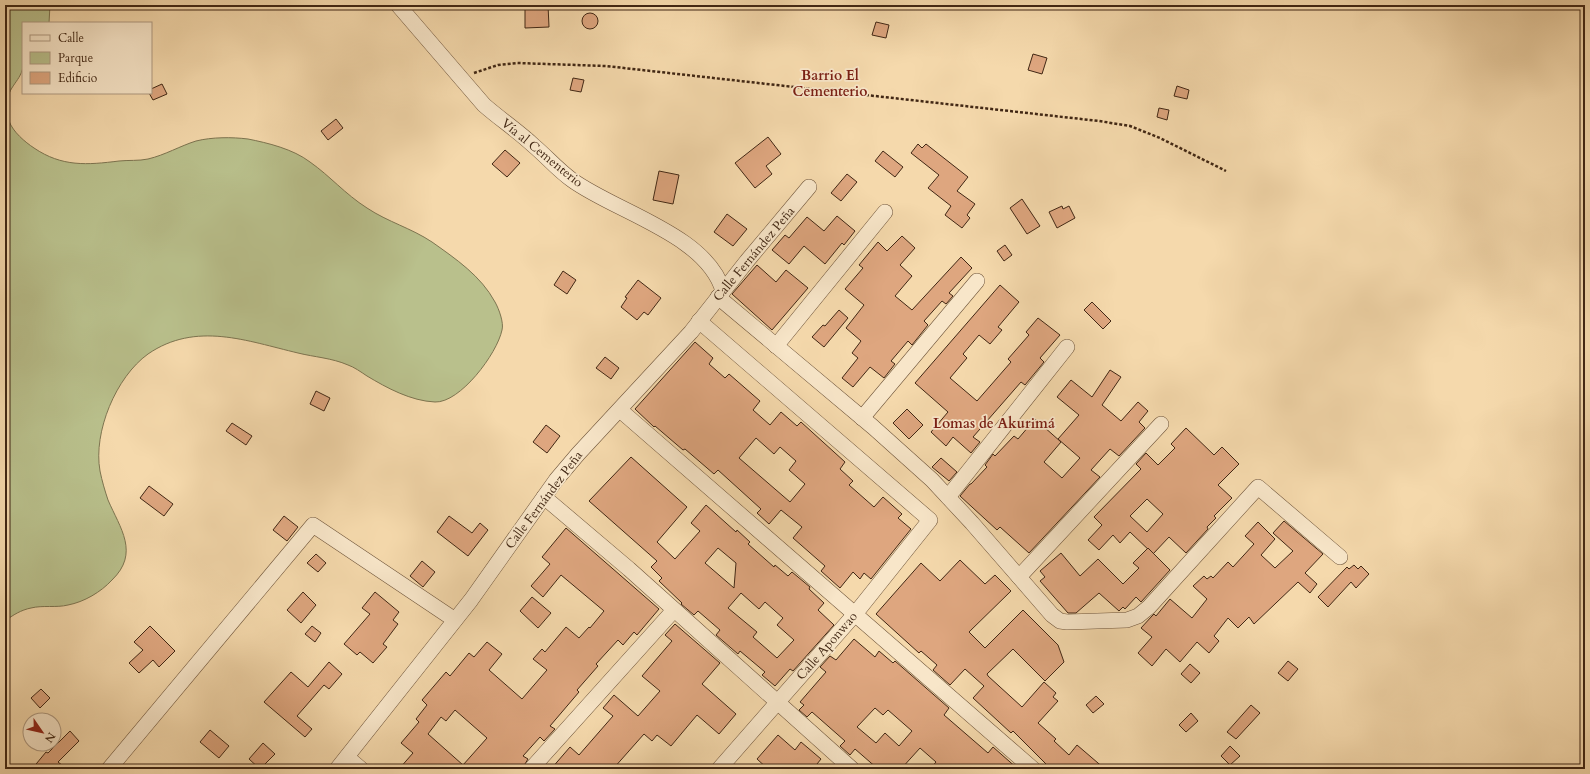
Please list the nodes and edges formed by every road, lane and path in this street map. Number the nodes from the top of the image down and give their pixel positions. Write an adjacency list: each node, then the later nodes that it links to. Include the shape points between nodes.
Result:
1 (398, 5): 2 (street, Vía al Cementerio)
2 (461, 79): 3 (path, via 480,70 517,62 584,65 1099,121 1130,126); 7 (street, Vía al Cementerio, via 493,113 534,145 572,180 663,230 699,255 720,281)
3 (1226, 171)
4 (810, 187): 7 (street, Calle Fernández Peña)
5 (885, 212): 9 (street)
6 (978, 281): 12 (street)
7 (720, 294): 8 (street, Calle Fernández Peña); 9 (street)
8 (699, 322): 11 (street, Calle Fernández Peña); 19 (street, Calle Aponwao, via 930,520)
9 (776, 346): 12 (street)
10 (1067, 347): 15 (street)
11 (620, 410): 14 (street, Calle Fernández Peña, via 578,454); 19 (street)
12 (862, 418): 15 (street)
13 (1161, 424): 17 (street)
14 (544, 497): 18 (street); 20 (street, Calle Fernández Peña)
15 (948, 497): 17 (street)
16 (1340, 557): 17 (street, via 1258,487 1138,616 1127,620 1060,621)
17 (1019, 577)
18 (674, 610): 21 (street); 26 (street)
19 (855, 614): 21 (street, Calle Aponwao); 29 (street)
20 (455, 620): 22 (street, Calle Fernández Peña); 23 (street, via 313,525)
21 (777, 702): 27 (street, Calle Aponwao); 28 (street)
22 (347, 757): 24 (street, Calle Fernández Peña); 25 (street)
23 (109, 769)
24 (337, 769)
25 (361, 769)
26 (531, 769)
27 (718, 769)
28 (852, 769)
29 (1032, 769)

